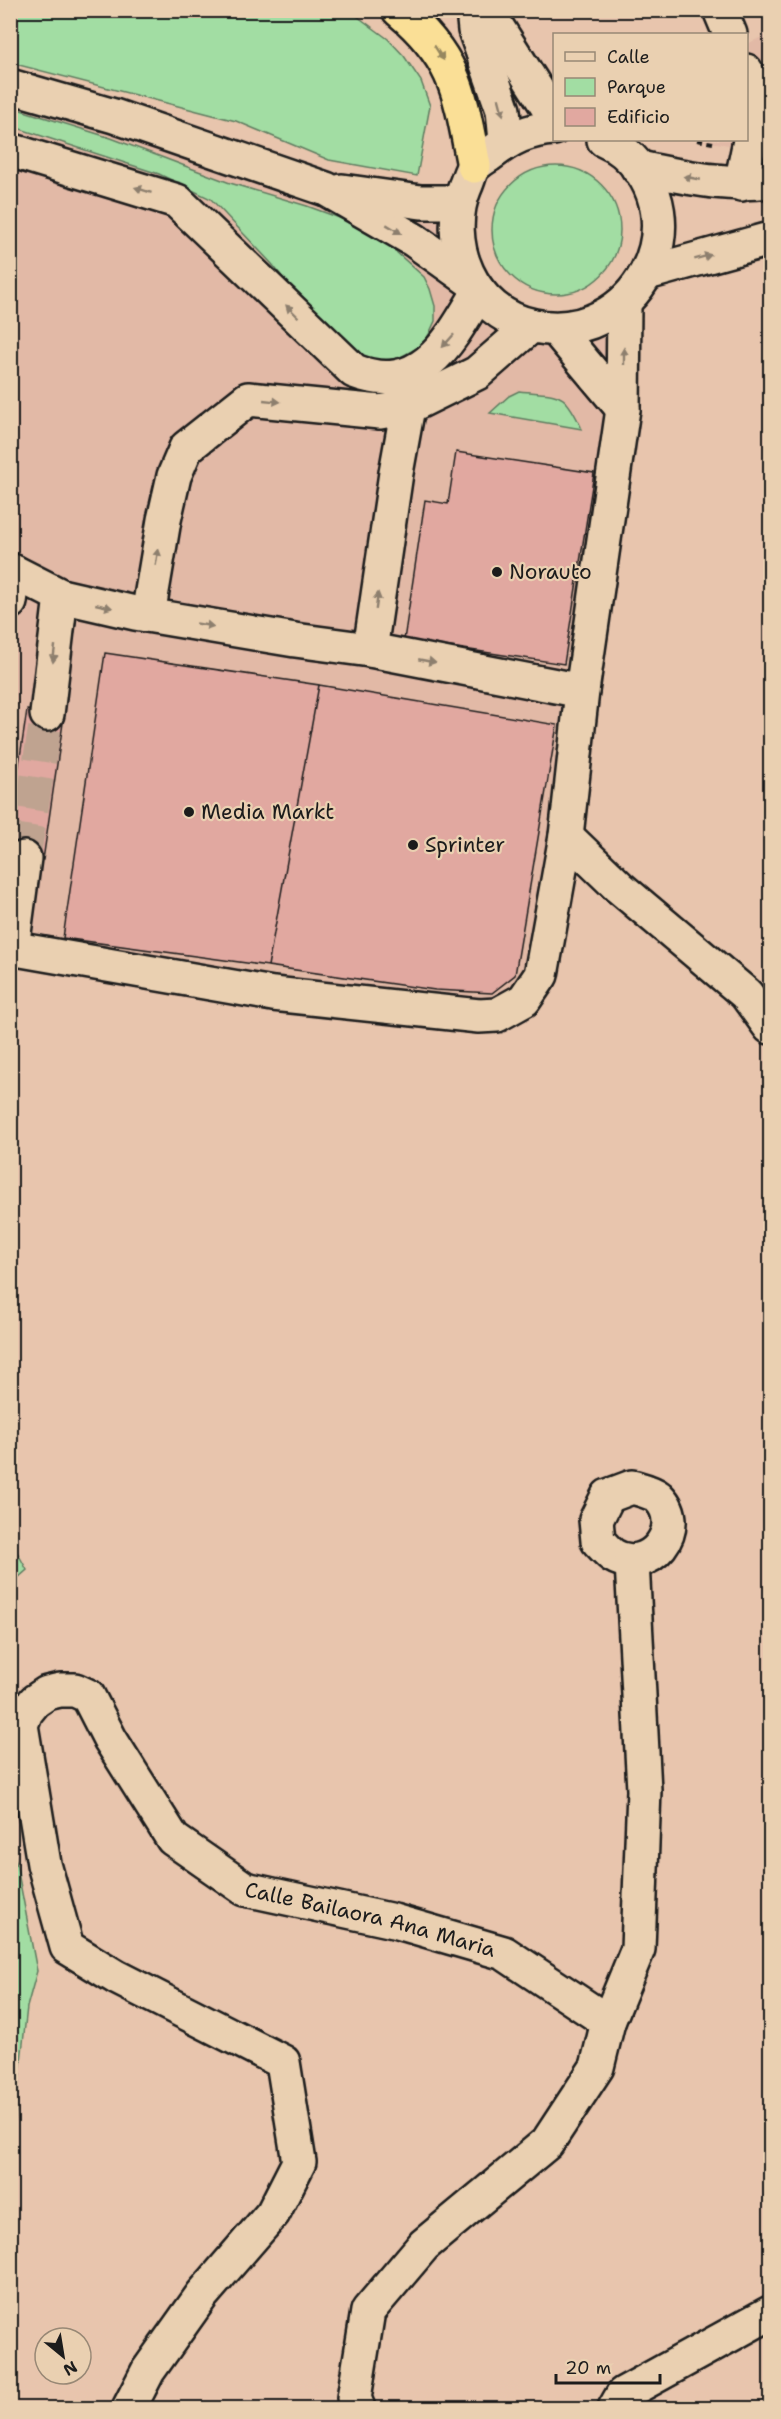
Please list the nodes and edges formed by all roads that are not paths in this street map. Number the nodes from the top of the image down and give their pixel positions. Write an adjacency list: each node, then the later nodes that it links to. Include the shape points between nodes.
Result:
1 (399, 10): 13 (highway, one-way to 13, via 436,46 452,73)
2 (473, 10): 10 (street, one-way to 10, via 475,30 503,110)
3 (482, 10): 8 (street)
4 (720, 10): 5 (street)
5 (730, 33)
6 (759, 86): 15 (street)
7 (10, 87): 16 (street, via 114,116)
8 (553, 114)
9 (553, 128): 10 (street, via 533,130)
10 (506, 141): 13 (street)
11 (606, 141): 14 (street, via 624,151)
12 (10, 150): 20 (street, one-way to 12, via 452,337 428,362 410,374 372,378 354,371 177,201)
13 (474, 166): 17 (street)
14 (638, 168): 15 (street, one-way to 14, via 717,183); 19 (street, via 655,201 658,230 654,259)
15 (756, 183)
16 (326, 189): 17 (street, via 421,202); 20 (street, one-way to 20, via 414,240)
17 (459, 202): 20 (street, via 456,238 461,260)
18 (771, 239): 19 (street, one-way to 18)
19 (647, 273): 21 (street)
20 (475, 286): 22 (street, via 507,316)
21 (624, 304): 22 (street, via 603,318 580,326); 24 (street, one-way to 21)
22 (544, 328): 23 (street, via 477,373); 24 (street)
23 (408, 408): 27 (street, one-way to 23, via 174,476 186,448 248,399 380,412); 28 (street, one-way to 23)
24 (623, 409): 29 (street)
25 (12, 581): 26 (street)
26 (61, 596): 27 (street, one-way to 27); 30 (street, one-way to 30)
27 (148, 615): 28 (street, one-way to 28)
28 (370, 650): 29 (street, one-way to 29)
29 (582, 691): 31 (street)
30 (47, 714)
31 (566, 836): 33 (street, via 540,975 524,1000 496,1015 273,994); 34 (street, via 619,887 746,994)
32 (24, 858): 33 (street)
33 (11, 948)
34 (771, 1027)
35 (632, 1562): 36 (street, via 645,1790 638,1949)
36 (608, 2022): 38 (street, Calle Bailaora Ana Maria, via 504,1953 394,1921 245,1889 173,1839 88,1696 75,1690 60,1690 35,1701 21,1725 44,1864 67,1947 116,1977 283,2062 299,2162 273,2213 202,2295 148,2371); 39 (street, via 597,2067 547,2143 424,2245 368,2311 354,2398)
37 (771, 2313): 40 (street, via 623,2394)
38 (129, 2409)
39 (358, 2409)
40 (615, 2409)

